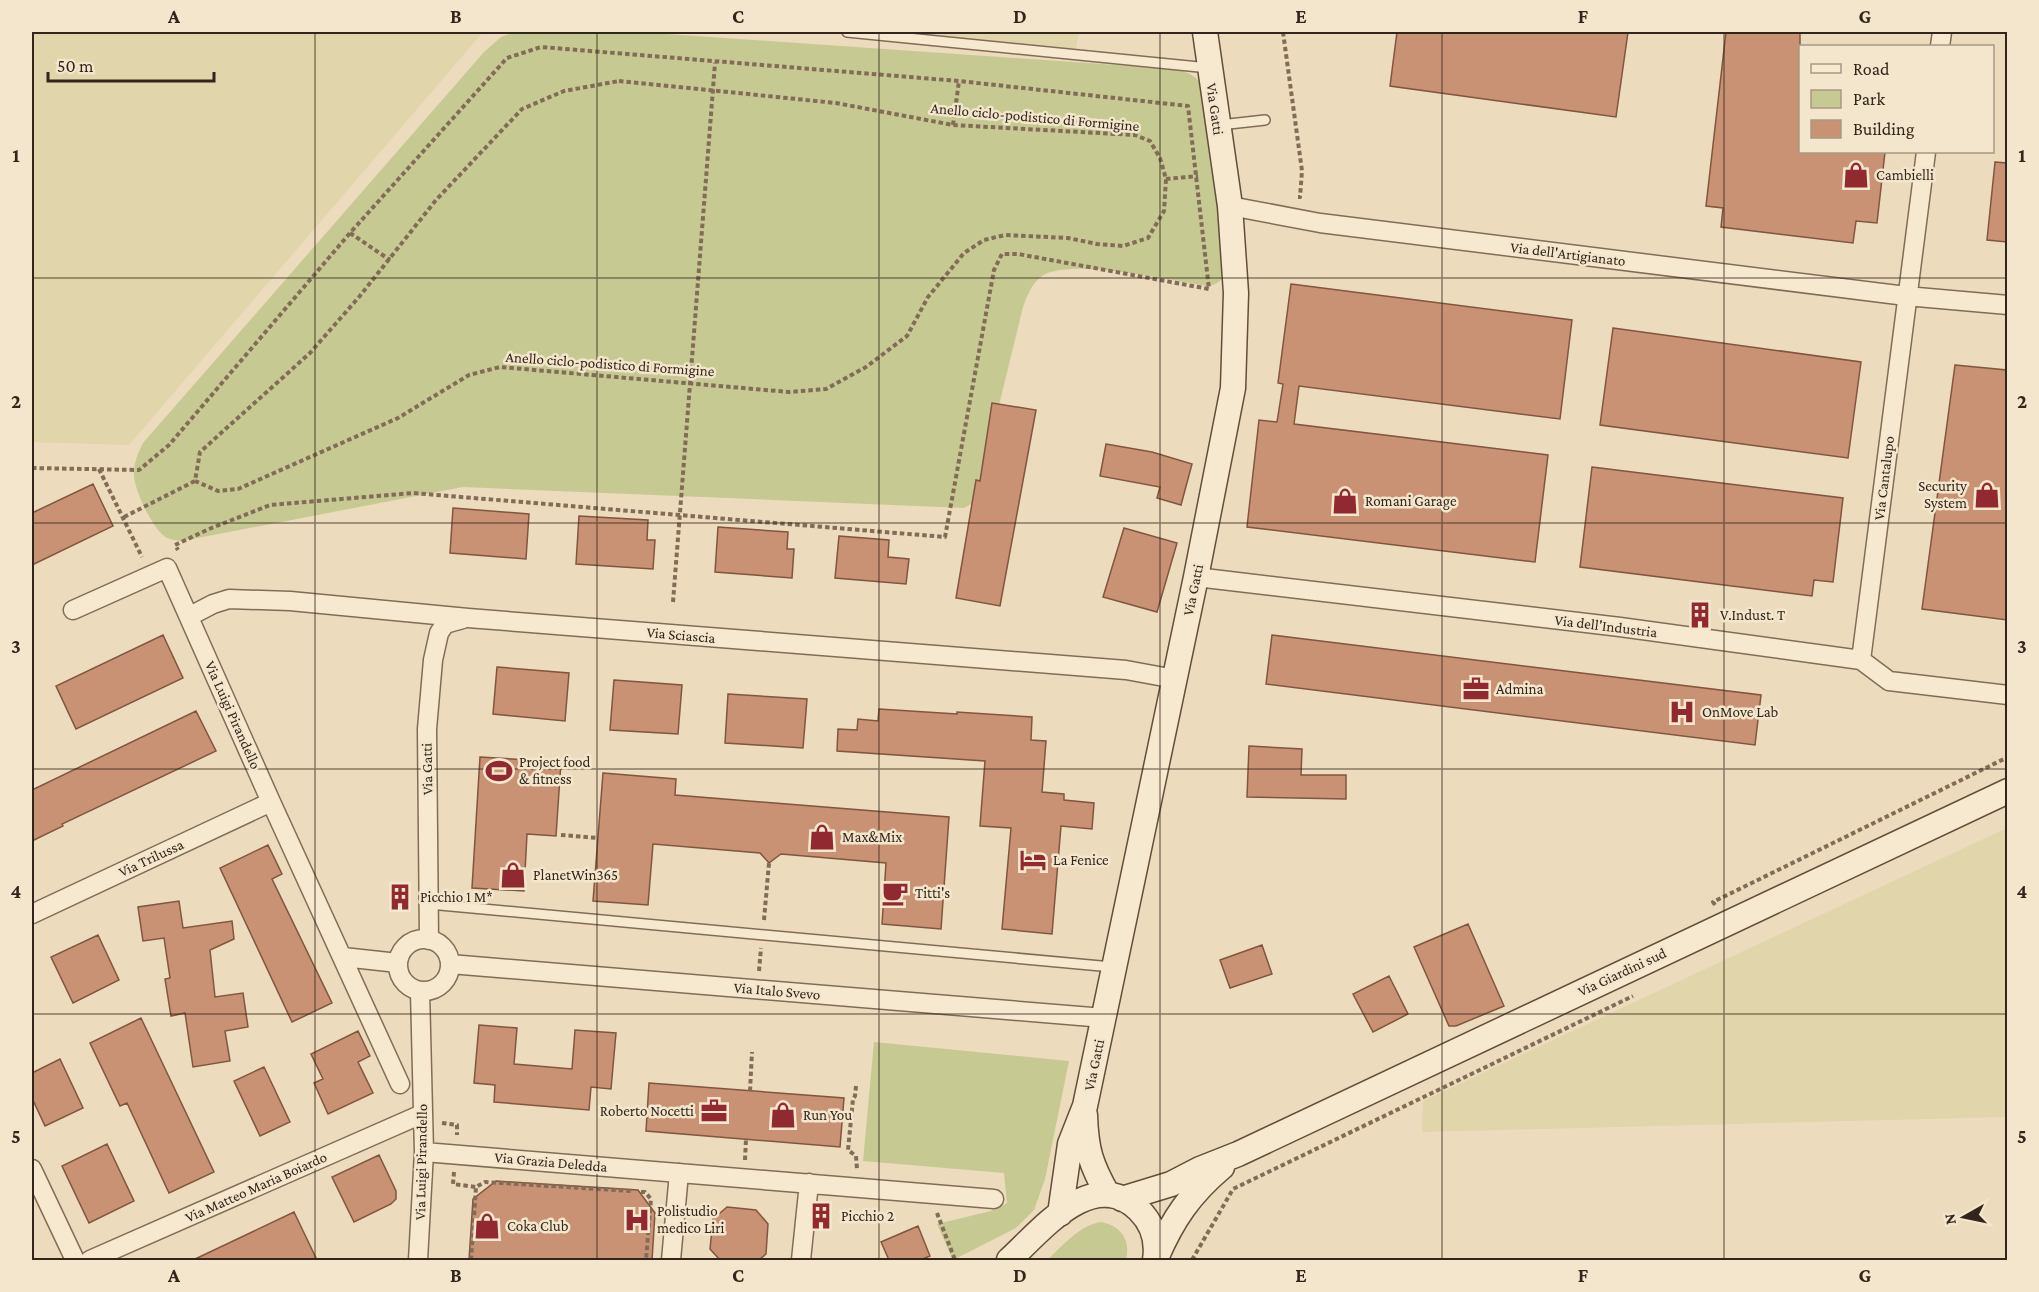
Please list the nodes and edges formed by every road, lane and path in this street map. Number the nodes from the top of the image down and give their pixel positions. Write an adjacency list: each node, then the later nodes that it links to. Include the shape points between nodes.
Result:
1 (847, 32): 5 (lane, Via Gatti)
2 (1204, 32): 5 (street, Via Gatti)
3 (1283, 32): 15 (path, via 1302,171)
4 (715, 63): 6 (path); 7 (path); 17 (path, via 541,47 507,58)
5 (1209, 68): 10 (street, Via Gatti)
6 (959, 81): 9 (path); 13 (path, via 1188,106)
7 (712, 90): 9 (path, Anello ciclo-podistico di Formigine, via 836,103); 18 (path, Anello ciclo-podistico di Formigine, via 620,81 564,91 522,109 436,200); 21 (path)
8 (1265, 120): 10 (lane)
9 (953, 125): 14 (path, Anello ciclo-podistico di Formigine, via 1135,135 1150,141)
10 (1218, 125): 12 (street, Via Gatti)
11 (1926, 153): 19 (street)
12 (1225, 174): 13 (path); 16 (street, Via Gatti)
13 (1197, 176): 14 (path); 25 (path, via 1209,289 1002,254 994,270 945,537)
14 (1166, 179): 21 (path, Anello ciclo-podistico di Formigine, via 1164,211 1148,238 1123,246 1015,235 984,240 964,253 928,297 908,336 866,367 826,389 789,392)
15 (1300, 197)
16 (1230, 206): 19 (street, Via dell'Artigianato, via 1320,223); 29 (street, Via Gatti, via 1236,293 1233,388)
17 (350, 233): 18 (path); 23 (path, via 169,445 139,470)
18 (390, 260): 24 (path, Anello ciclo-podistico di Formigine, via 310,353 200,452)
19 (1906, 296): 20 (street, Via dell'Artigianato); 34 (street, Via Cantalupo)
20 (2007, 305)
21 (690, 382): 24 (path, Anello ciclo-podistico di Formigine, via 500,367 469,375 399,418 238,489 218,492); 25 (path)
22 (32, 468): 23 (path)
23 (99, 469): 26 (path)
24 (195, 481): 26 (path)
25 (680, 516): 27 (path, via 413,493 270,505 175,545); 30 (path)
26 (124, 517): 28 (path)
27 (180, 555)
28 (151, 575): 31 (street); 32 (street, Via Luigi Pirandello, via 167,568)
29 (1196, 577): 34 (street, Via dell'Industria); 35 (street, Via Gatti)
30 (673, 602)
31 (73, 610)
32 (190, 616): 33 (street, Via Sciascia, via 213,604 245,598); 39 (street, Via Luigi Pirandello)
33 (468, 618): 35 (street, Via Sciascia, via 1126,670); 43 (street, Via Gatti, via 445,624 433,660 427,729)
34 (1861, 660): 36 (street, Via dell'Industria, via 1889,681)
35 (1175, 679): 49 (street, Via Gatti)
36 (2007, 695)
37 (2007, 757): 42 (path)
38 (2007, 791): 60 (street, Via Giardini sud)
39 (272, 802): 44 (street, Via Trilussa); 46 (street, Via Luigi Pirandello)
40 (561, 835): 41 (path)
41 (598, 838)
42 (1713, 902)
43 (429, 904): 45 (street, Via Gatti); 49 (lane)
44 (32, 914)
45 (429, 940): 47 (street, via 408,944); 48 (street, via 445,951)
46 (343, 957): 47 (street); 54 (street, Via Luigi Pirandello)
47 (398, 963): 50 (street, via 401,978)
48 (450, 964): 50 (street, via 441,984); 52 (street, Via Italo Svevo)
49 (1115, 967): 52 (street, Via Gatti)
50 (420, 991): 58 (street, Via Luigi Pirandello)
51 (1638, 994): 79 (path, via 1233,1189)
52 (1104, 1018): 57 (street, Via Gatti)
53 (752, 1052): 56 (path)
54 (400, 1084)
55 (856, 1086): 64 (path, via 848,1150 856,1156)
56 (750, 1091)
57 (1085, 1106): 66 (street, Via Gatti, via 1087,1150 1096,1172); 68 (street, Via Gatti, via 1070,1144)
58 (422, 1113): 59 (street, Via Luigi Pirandello); 70 (street, Via Matteo Maria Boiardo)
59 (424, 1152): 62 (street, Via Grazia Deledda); 71 (street, Via Luigi Pirandello)
60 (1238, 1154): 66 (street, via 1171,1184); 78 (street, via 1185,1203)
61 (32, 1169): 69 (street)
62 (679, 1173): 63 (street, Via Grazia Deledda); 74 (street)
63 (809, 1183): 64 (street, Via Grazia Deledda); 75 (street)
64 (858, 1187): 65 (street, Via Grazia Deledda)
65 (929, 1193): 67 (street, Via Grazia Deledda); 76 (path)
66 (1115, 1197): 68 (street, via 1095,1195 1082,1199); 78 (street, via 1134,1205 1150,1224)
67 (994, 1199)
68 (1060, 1214): 77 (street)
69 (75, 1260)
70 (90, 1260)
71 (418, 1260)
72 (471, 1260): 73 (path, via 476,1187 485,1182 645,1192 651,1199)
73 (646, 1260)
74 (671, 1260)
75 (801, 1260)
76 (955, 1260)
77 (1009, 1260)
78 (1155, 1260)
79 (1192, 1260)

